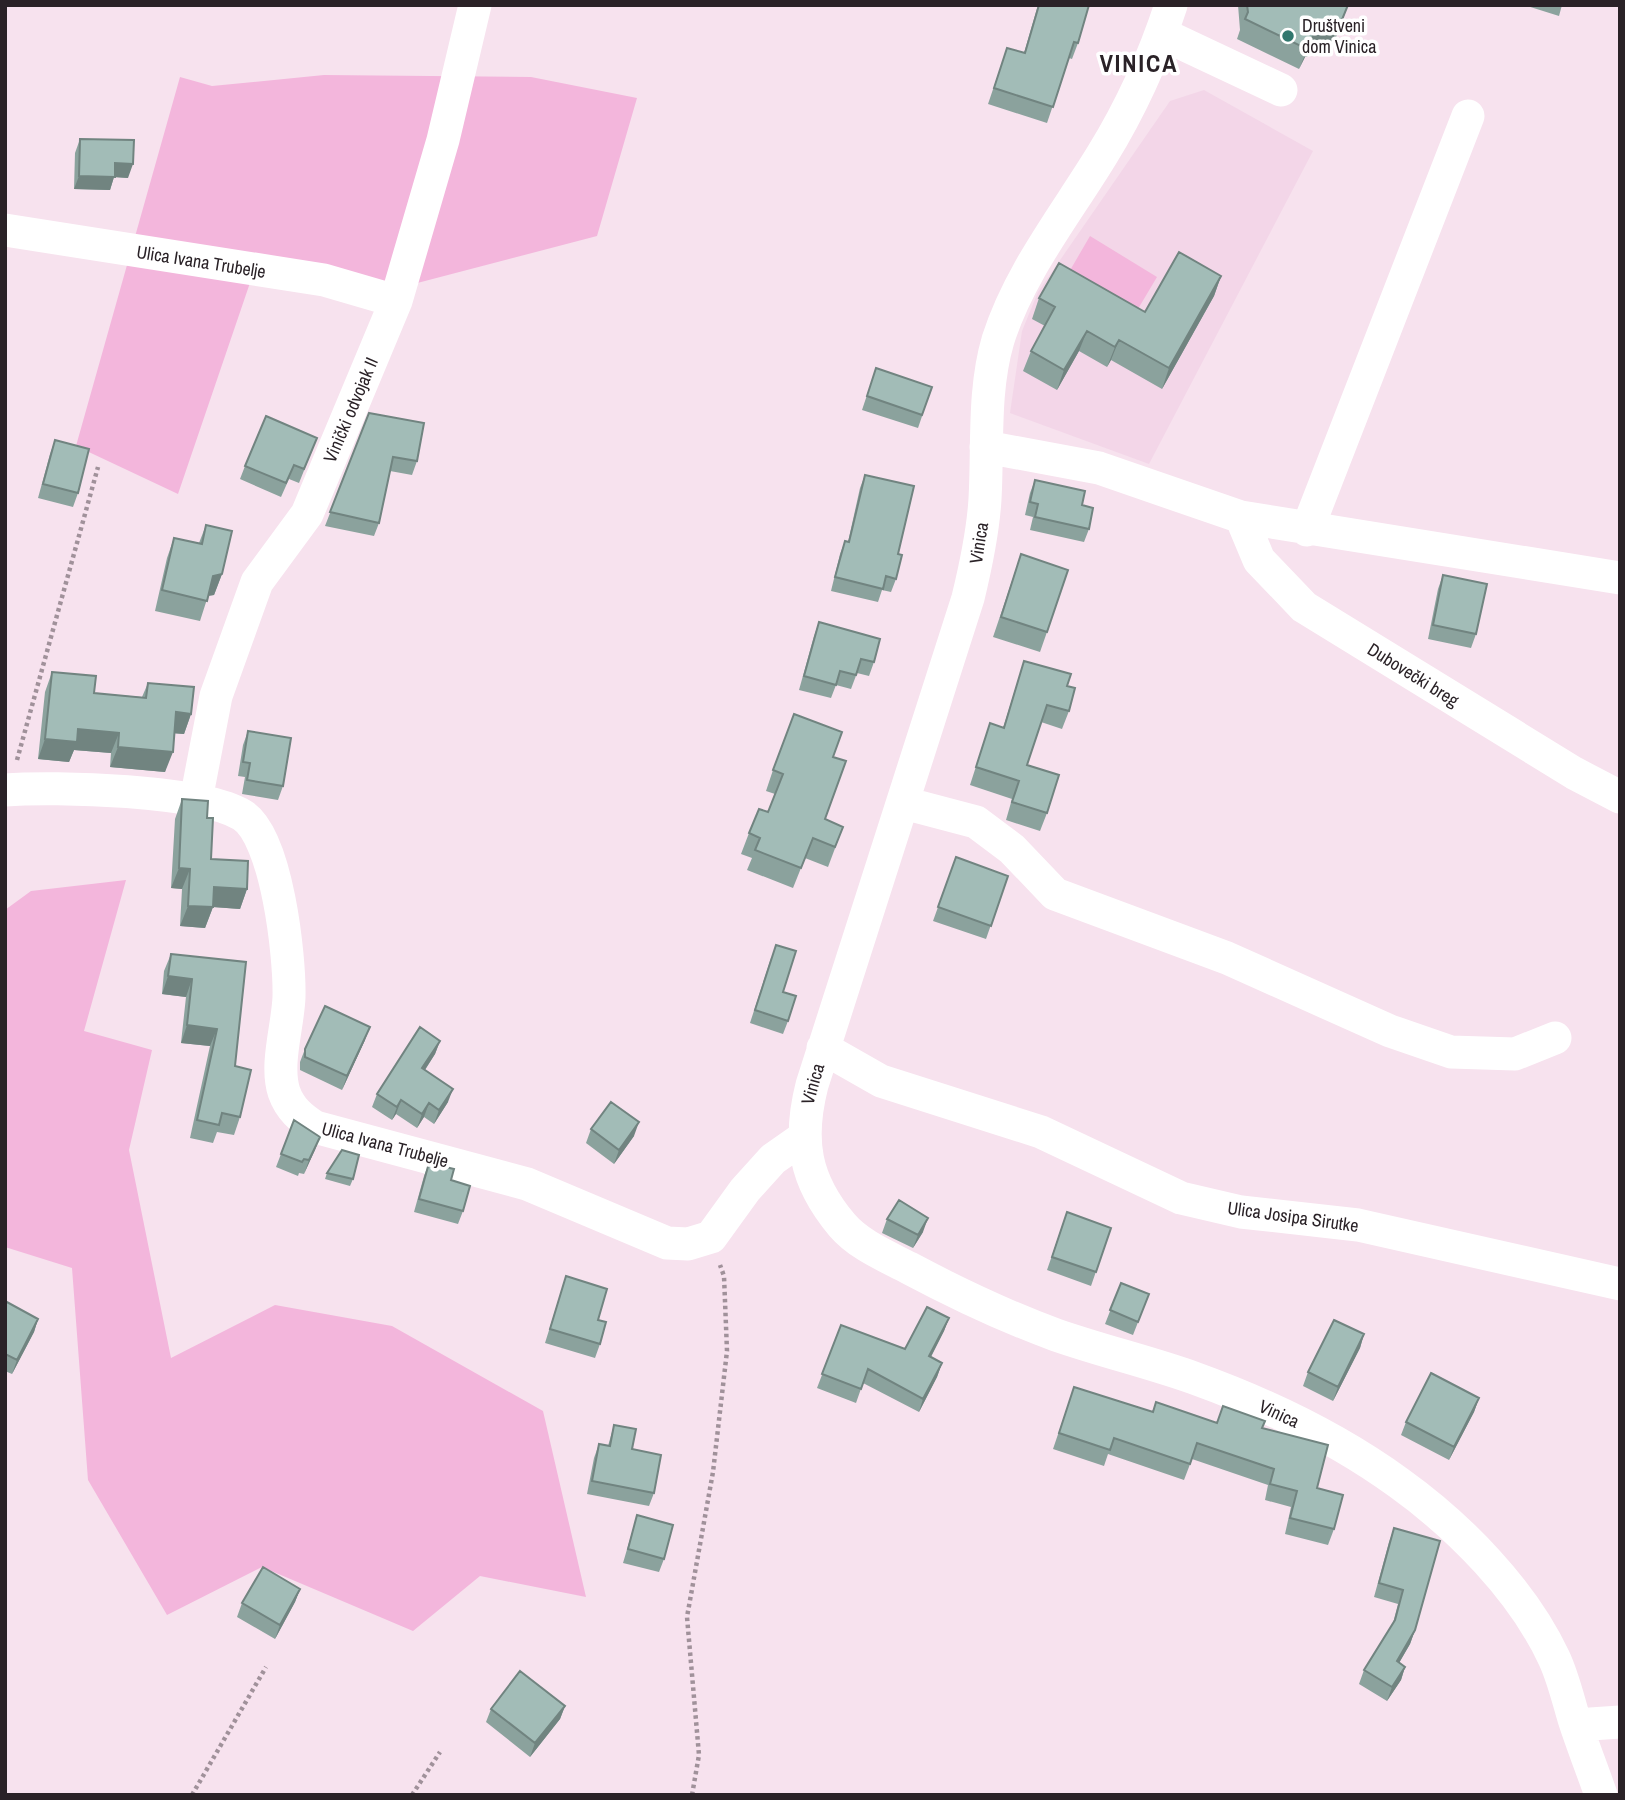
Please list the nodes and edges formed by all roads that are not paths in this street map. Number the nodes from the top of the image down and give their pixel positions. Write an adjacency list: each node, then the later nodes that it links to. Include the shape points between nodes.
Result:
1 (475, 5): 6 (street, Vinički odvojak II, via 443,140)
2 (1166, 20): 3 (street); 7 (street, Vinica, via 1104,152 1011,307 990,380)
3 (1281, 90)
4 (1468, 116): 9 (street)
5 (5, 230): 6 (street, Ulica Ivana Trubelje, via 324,280)
6 (396, 301): 13 (street, Vinički odvojak II, via 307,514 257,582 216,696)
7 (986, 447): 8 (street, via 1099,468); 14 (street, Vinica, via 980,547)
8 (1241, 517): 9 (street); 12 (street, Dubovečki breg, via 1259,561 1304,607 1574,774)
9 (1307, 530): 10 (street)
10 (1620, 578)
11 (9, 789): 13 (street, Ulica Ivana Trubelje, via 93,790)
12 (1620, 797)
13 (196, 800): 17 (street, Ulica Ivana Trubelje, via 243,816 260,830 269,855 287,961 284,1091 300,1118 315,1127 527,1184 667,1242 688,1244 711,1237 773,1159)
14 (904, 803): 15 (street, via 976,822 1012,849 1055,894 1227,958 1391,1031 1451,1052 1515,1054); 16 (street, Vinica)
15 (1555, 1038)
16 (823, 1048): 17 (street, Vinica, via 804,1116); 18 (street, Ulica Josipa Sirutke, via 881,1080 1041,1132 1181,1198 1241,1212 1358,1225)
17 (803, 1138): 20 (street, Vinica, via 810,1170 825,1200 843,1227 869,1247 1054,1334 1194,1378 1260,1405 1325,1436 1400,1484 1479,1552 1524,1605 1555,1660)
18 (1620, 1284)
19 (1620, 1722): 20 (street)
20 (1576, 1725): 21 (street, Vinica)
21 (1601, 1795)

